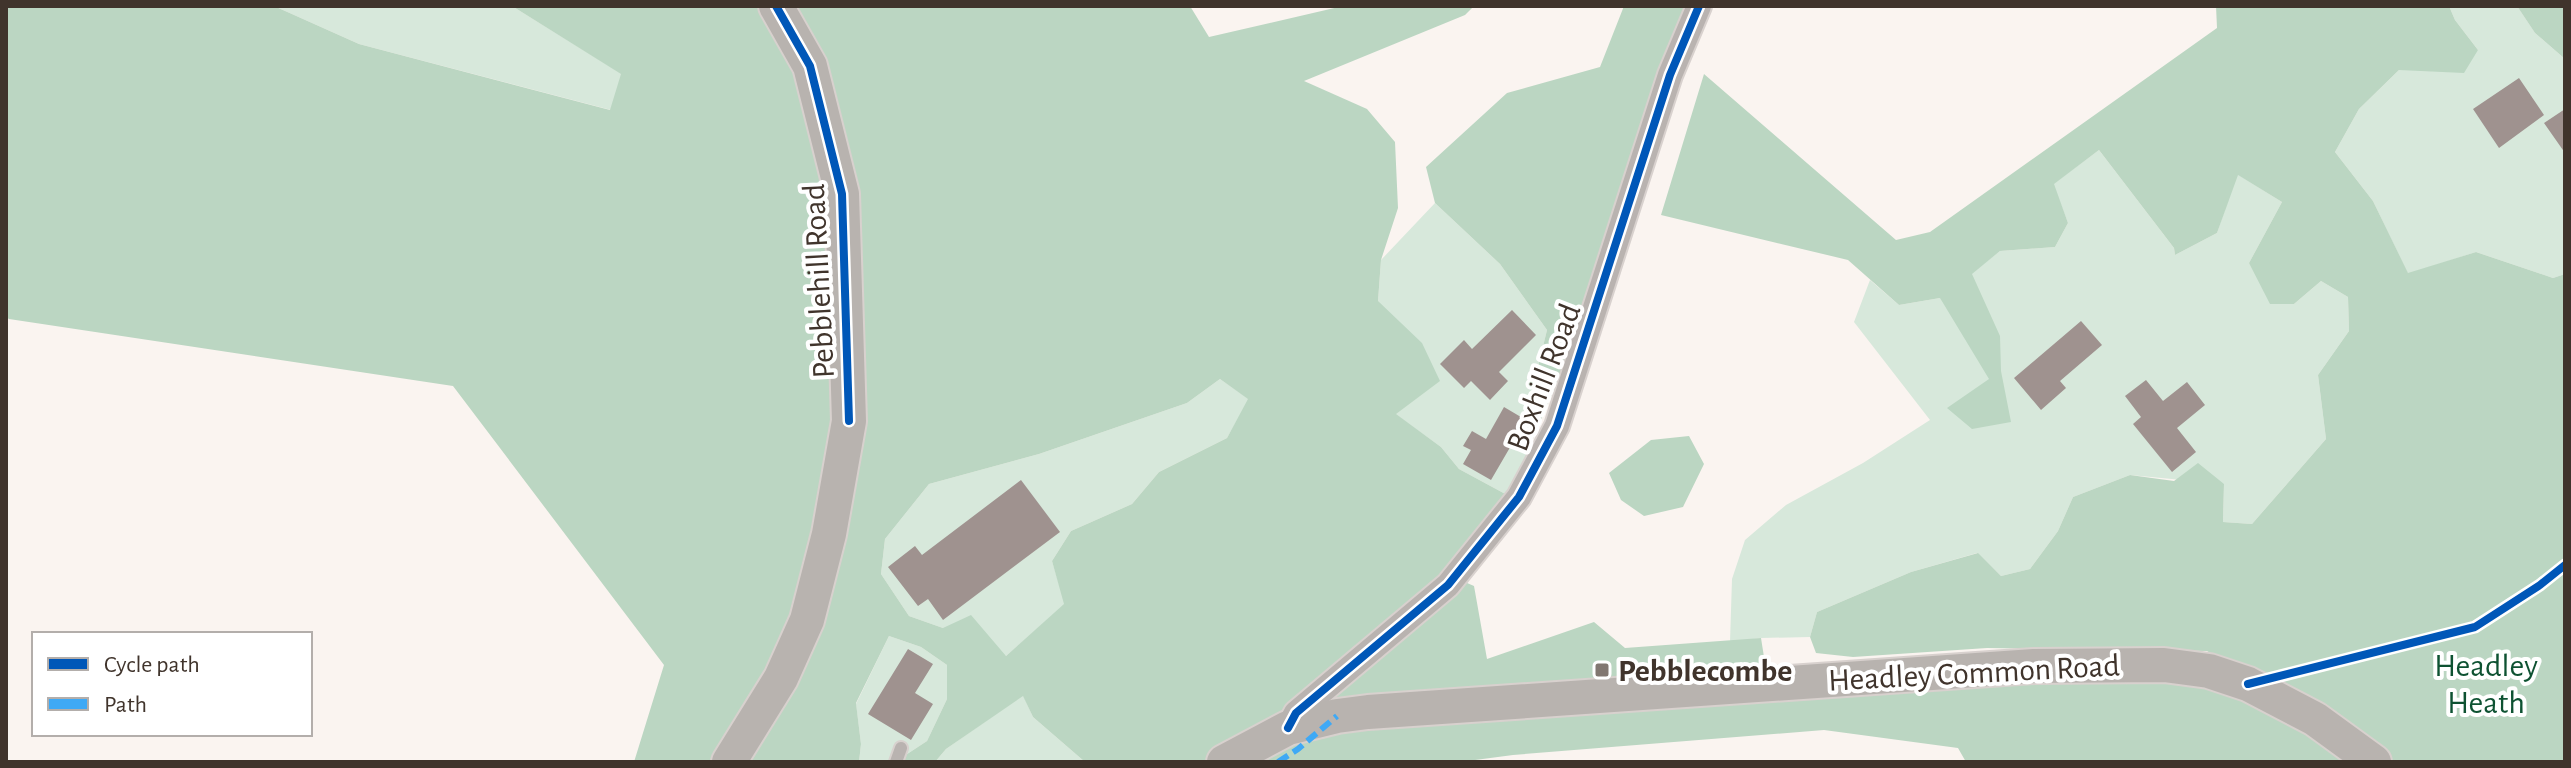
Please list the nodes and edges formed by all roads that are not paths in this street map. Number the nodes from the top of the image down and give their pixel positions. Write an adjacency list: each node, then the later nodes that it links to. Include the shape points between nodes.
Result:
1 (776, 6): 7 (main road, Pebblehill Road, via 810,66 842,194 849,421 807,620 781,678)
2 (1699, 6): 3 (street, Boxhill Road, via 1670,75 1557,426 1519,497 1448,585)
3 (1343, 674): 4 (street); 5 (street, Boxhill Road, via 1296,713)
4 (1368, 712): 5 (main road, Headley Common Road); 10 (main road, Headley Common Road, via 2034,666 2164,665 2209,671 2248,684 2315,719)
5 (1288, 728): 9 (main road, Headley Common Road)
6 (901, 748): 8 (lane)
7 (729, 762)
8 (896, 762)
9 (1224, 762)
10 (2374, 762)

